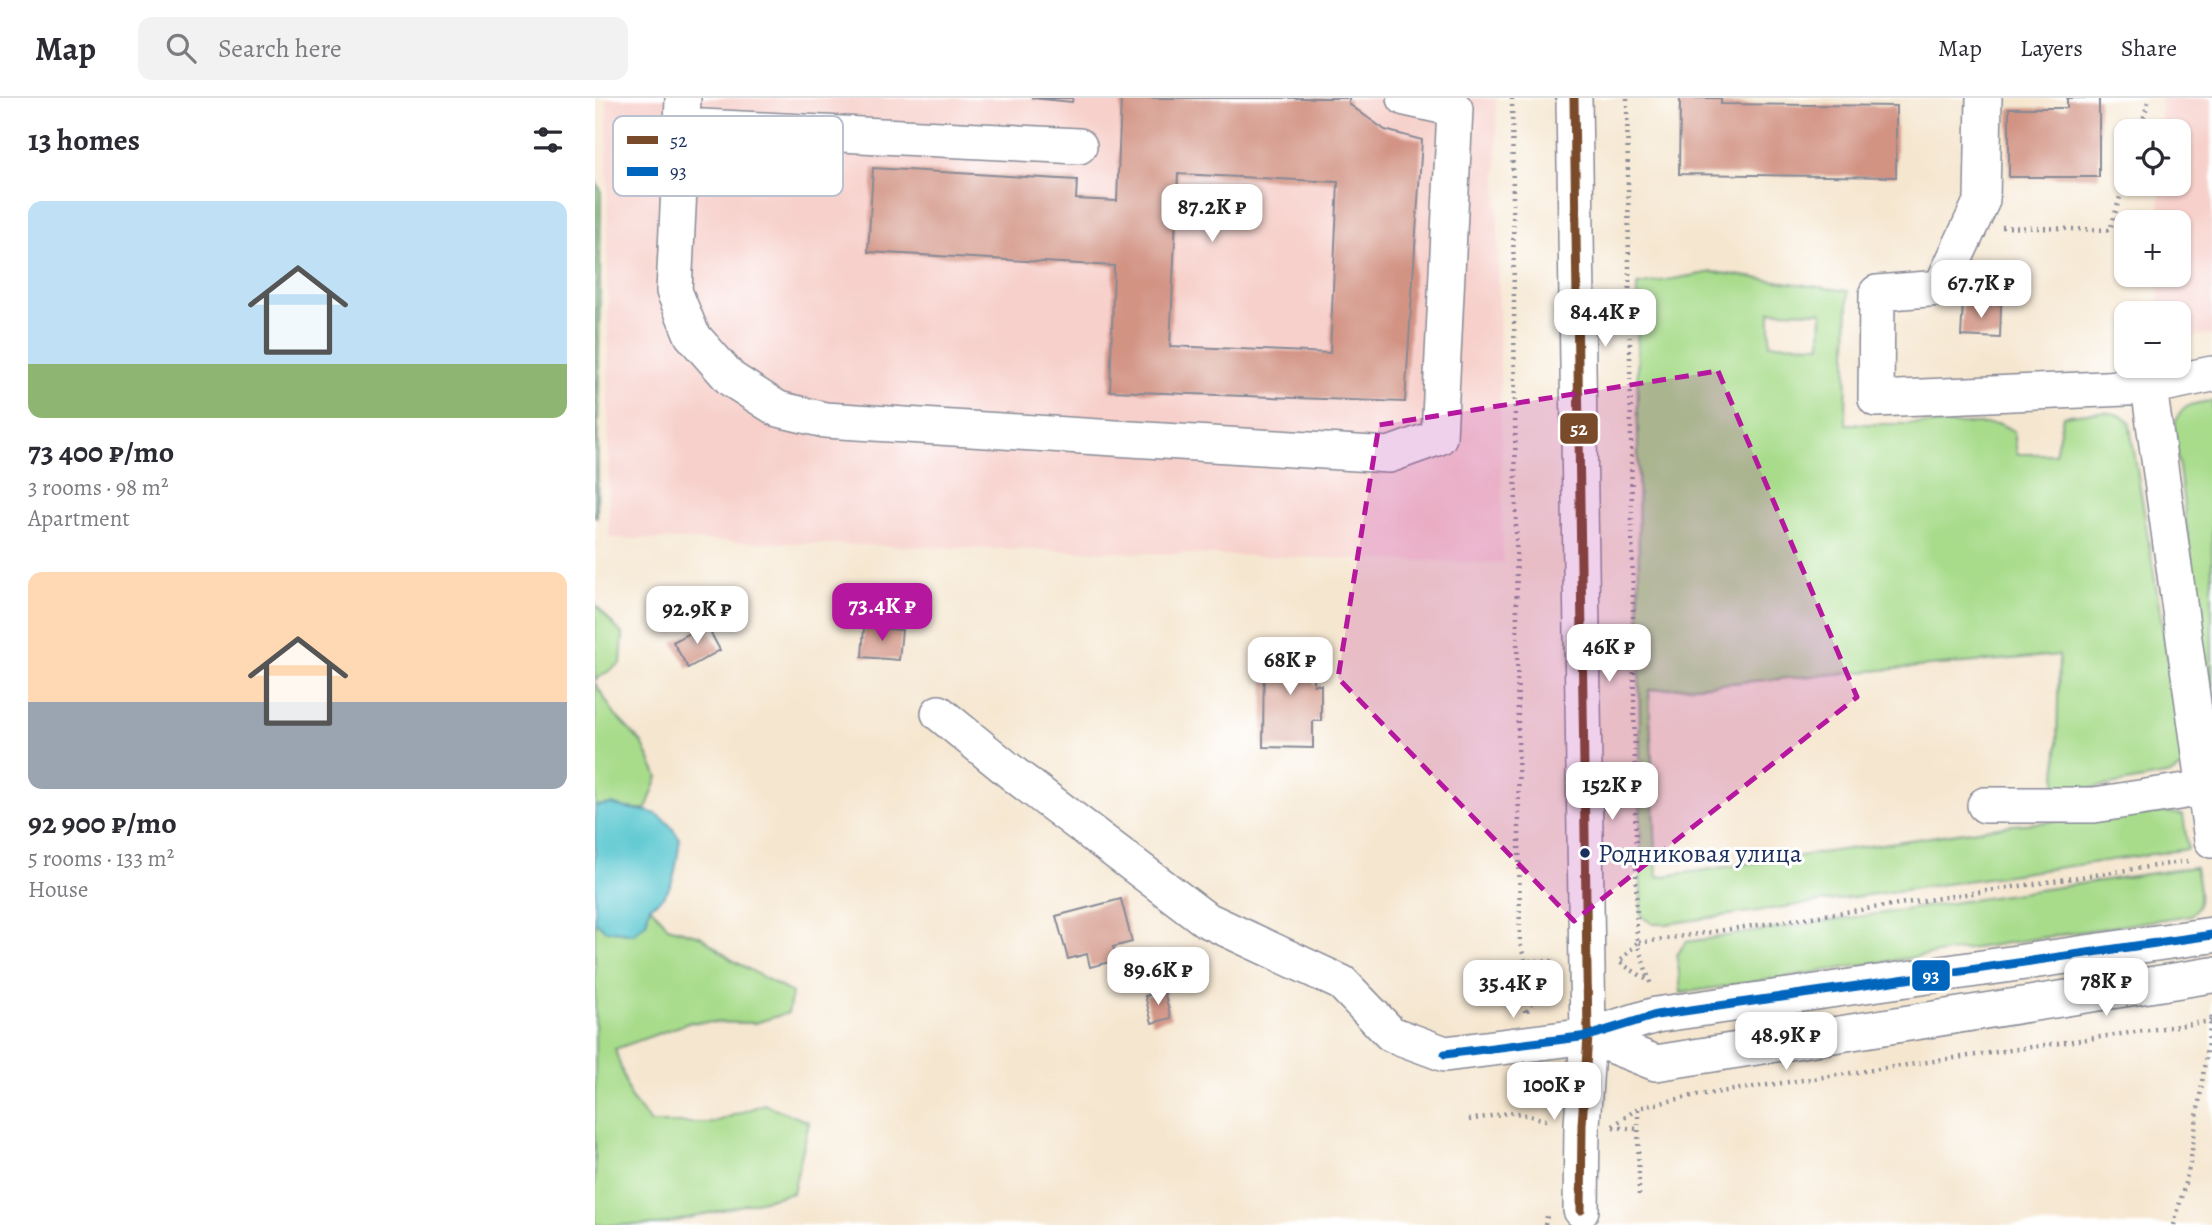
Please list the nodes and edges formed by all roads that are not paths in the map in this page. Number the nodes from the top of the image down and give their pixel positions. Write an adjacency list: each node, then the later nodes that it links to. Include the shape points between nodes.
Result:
1 (1405, 98): 8 (street, via 1455,109 1454,136 1439,437 1389,455 825,420 778,409 731,379 692,335 674,291)
2 (1574, 98): 17 (street)
3 (1984, 98): 10 (street, via 1982,200 1941,288 1877,293 1876,399)
4 (683, 112): 5 (street)
5 (730, 116)
6 (843, 126): 7 (street)
7 (1079, 146)
8 (679, 196)
9 (2212, 374): 10 (street)
10 (2149, 387): 12 (street)
11 (939, 713): 17 (street, via 1205,919 1342,983 1391,1034 1445,1054)
12 (2205, 788): 13 (street, via 2094,805); 14 (street)
13 (1985, 805)
14 (2205, 849)
15 (2212, 935): 17 (street, via 1656,1015)
16 (2212, 975): 17 (street, via 1656,1063)
17 (1588, 1037): 18 (street)
18 (1581, 1210)

